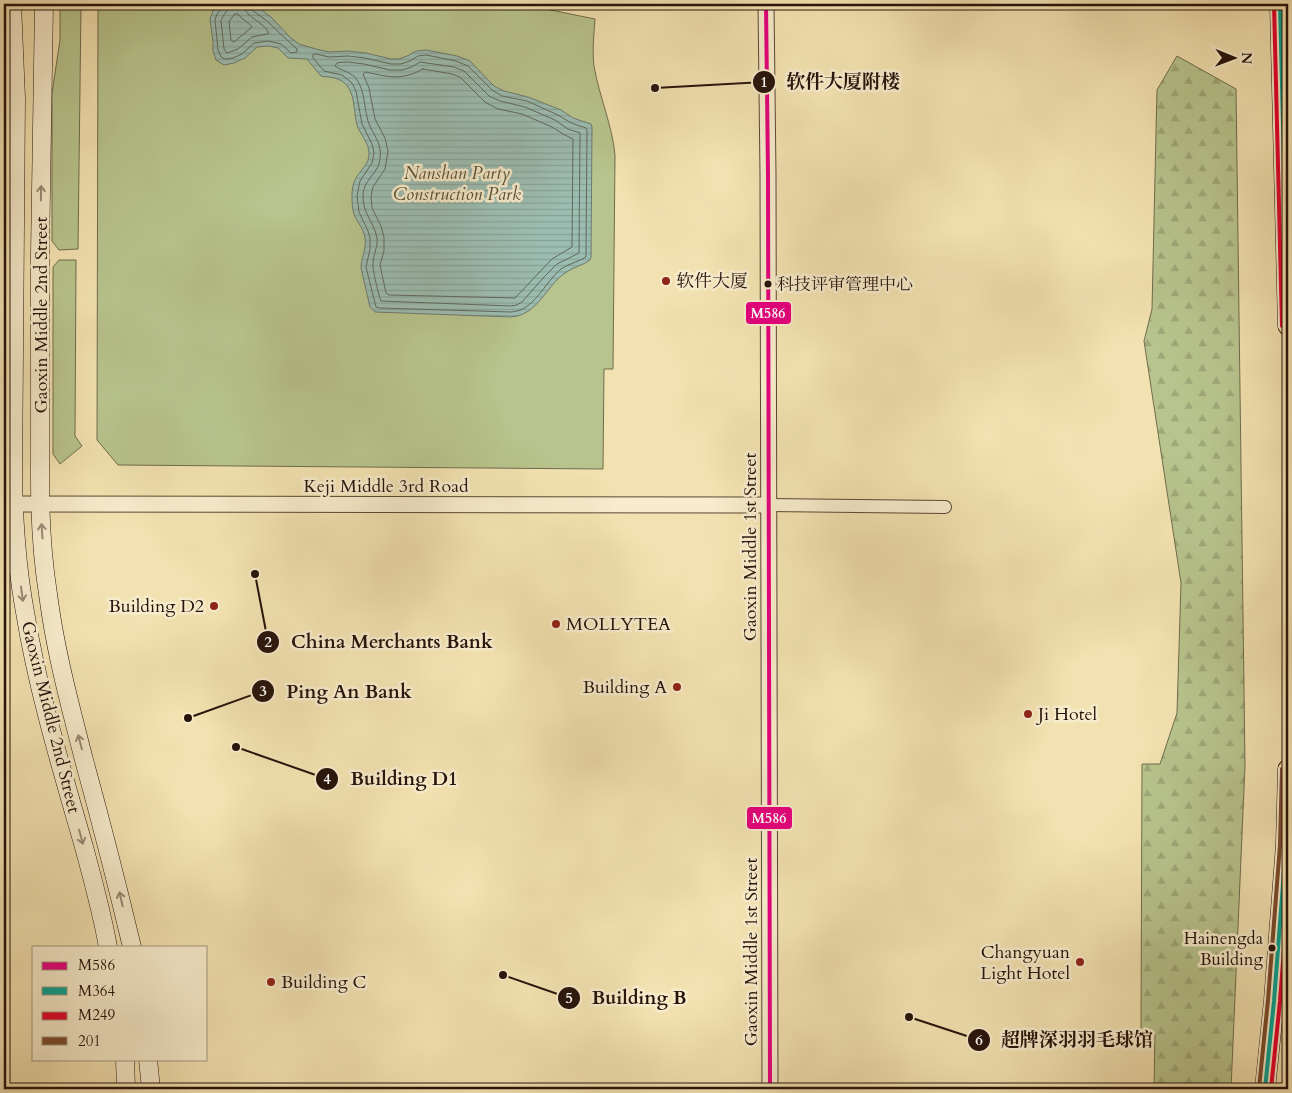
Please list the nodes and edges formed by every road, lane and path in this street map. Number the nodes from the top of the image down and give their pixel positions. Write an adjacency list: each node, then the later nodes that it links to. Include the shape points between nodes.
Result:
1 (12, 4): 6 (main road, Gaoxin Middle 2nd Street, via 16,98)
2 (44, 4): 7 (main road, Gaoxin Middle 2nd Street, one-way to 2)
3 (766, 4): 8 (street, Gaoxin Middle 1st Street)
4 (1280, 4): 5 (main road)
5 (1288, 326)
6 (9, 504): 7 (street, Keji Middle 3rd Road); 11 (main road, Gaoxin Middle 2nd Street, one-way to 11, via 35,664)
7 (40, 504): 8 (street, Keji Middle 3rd Road); 12 (main road, Gaoxin Middle 2nd Street, one-way to 7, via 59,658 48,594)
8 (768, 505): 9 (street); 17 (street, Gaoxin Middle 1st Street)
9 (945, 507)
10 (1288, 769): 18 (main road, via 1286,845)
11 (108, 946)
12 (132, 946)
13 (125, 1060): 15 (main road)
14 (148, 1060): 16 (main road)
15 (126, 1089)
16 (151, 1089)
17 (770, 1089)
18 (1265, 1089)

